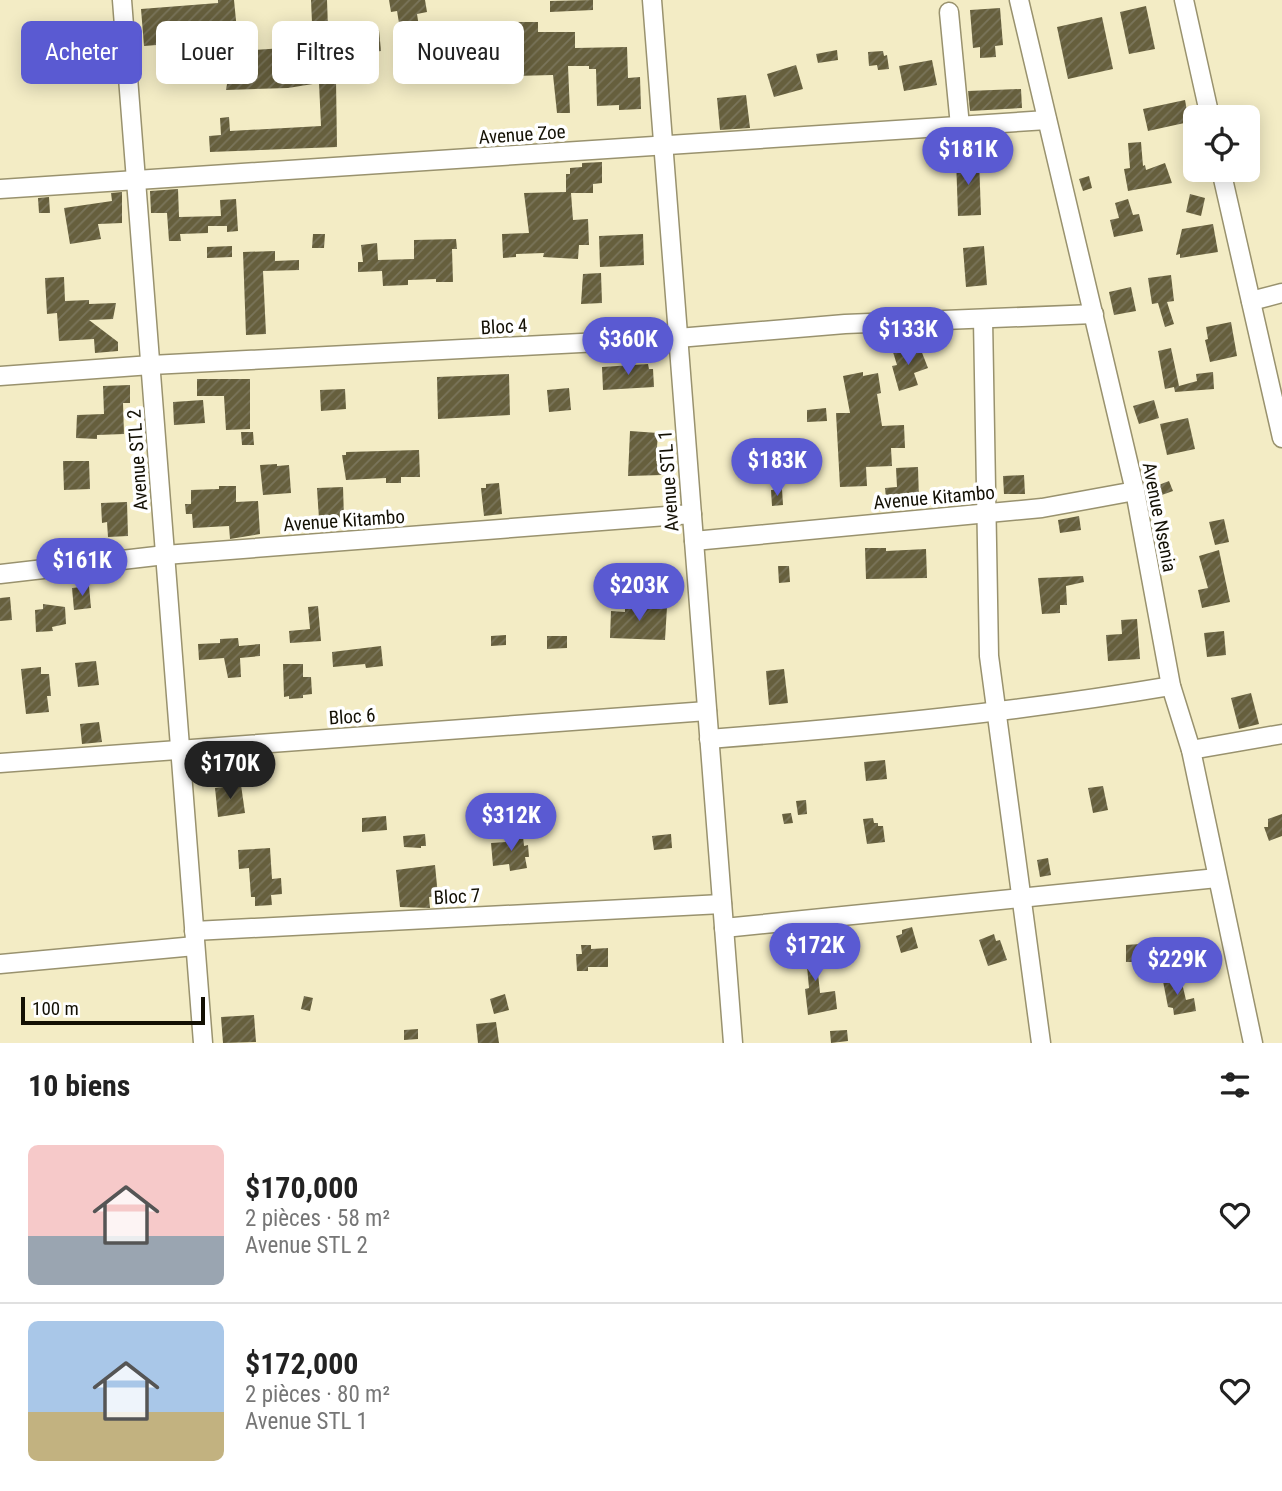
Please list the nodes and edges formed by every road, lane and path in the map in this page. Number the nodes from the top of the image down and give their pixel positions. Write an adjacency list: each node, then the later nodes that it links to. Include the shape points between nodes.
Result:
1 (121, 0): 10 (street, Avenue STL 2)
2 (652, 0): 9 (street, Avenue STL 1)
3 (1019, 0): 7 (street, Avenue Nsenia)
4 (1184, 0): 6 (street)
5 (949, 12): 8 (street)
6 (1207, 105)
7 (1047, 120): 8 (street, Avenue Zoe); 15 (street, Avenue Nsenia)
8 (960, 126): 9 (street, Avenue Zoe)
9 (665, 145): 10 (street, Avenue Zoe); 17 (street, Avenue STL 1)
10 (136, 180): 12 (street, Avenue Zoe); 18 (street, Avenue STL 2)
11 (1225, 182): 14 (street)
12 (0, 189)
13 (1282, 293): 14 (street)
14 (1251, 301): 20 (street)
15 (1094, 314): 16 (street, Bloc 4); 21 (street, Avenue Nsenia)
16 (983, 319): 17 (street, Bloc 4, via 845,324); 23 (street)
17 (678, 338): 18 (street, Bloc 4); 22 (street, Avenue STL 1)
18 (151, 365): 19 (street, Bloc 4); 25 (street, Avenue STL 2)
19 (0, 376)
20 (1282, 438)
21 (1135, 491): 23 (street, Avenue Kitambo); 27 (street, Avenue Nsenia)
22 (692, 514): 24 (street, Avenue STL 1); 25 (street, Avenue Kitambo)
23 (985, 514): 24 (street, Avenue Kitambo); 29 (street)
24 (694, 541): 28 (street, Avenue STL 1)
25 (165, 555): 26 (street, Avenue Kitambo); 32 (street, Avenue STL 2)
26 (0, 574)
27 (1171, 686): 29 (street); 33 (street, Avenue Nsenia)
28 (707, 711): 31 (street, Avenue STL 1); 32 (street, Bloc 6)
29 (995, 712): 31 (street); 36 (street)
30 (1282, 734): 33 (street)
31 (709, 739): 37 (street, Avenue STL 1)
32 (181, 750): 34 (street, Bloc 6); 39 (street, Avenue STL 2)
33 (1191, 750): 35 (street, Avenue Nsenia)
34 (0, 763)
35 (1217, 878): 36 (street); 44 (street, Avenue Nsenia)
36 (1022, 896): 38 (street); 43 (street)
37 (722, 904): 38 (street, Avenue STL 1); 39 (street, Bloc 7)
38 (723, 928): 42 (street, Avenue STL 1)
39 (195, 938): 40 (street, Bloc 7); 41 (street, Avenue STL 2)
40 (0, 964)
41 (203, 1043)
42 (733, 1043)
43 (1041, 1043)
44 (1253, 1043)

